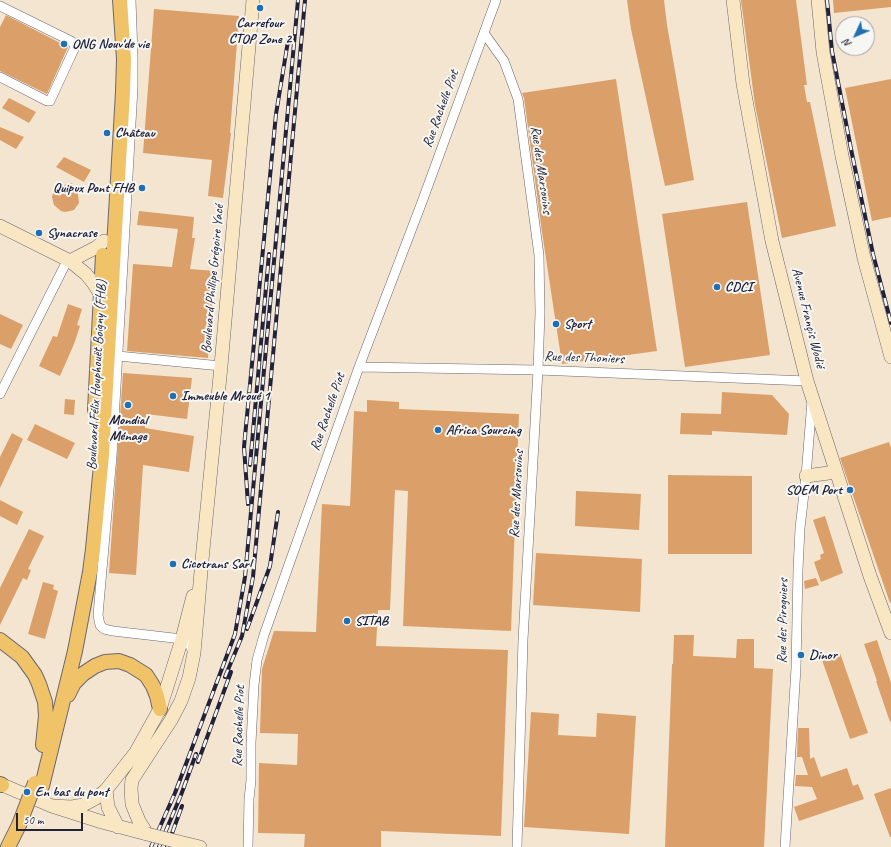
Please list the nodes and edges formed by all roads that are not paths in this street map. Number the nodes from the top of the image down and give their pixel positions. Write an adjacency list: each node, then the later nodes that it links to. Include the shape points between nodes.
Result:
1 (111, 0): 13 (main road, Boulevard Félix Houphouët Boigny (FHB), via 115,91)
2 (120, 0): 9 (main road, Boulevard Félix Houphouët Boigny (FHB))
3 (253, 0): 18 (street, Boulevard Phillipe Grégoire Yacé)
4 (496, 0): 10 (street, Rue Rachelle Piot)
5 (733, 0): 21 (street, Avenue Françis Wodié, via 743,84 772,241)
6 (818, 0): 17 (street, via 822,52 842,156 864,258)
7 (0, 6): 11 (street, via 71,41 75,47 50,101 47,102)
8 (132, 6): 9 (main road); 16 (street, Boulevard Félix Houphouët Boigny (FHB), via 133,88)
9 (122, 29): 27 (main road, Boulevard Félix Houphouët Boigny (FHB), via 123,92 102,456)
10 (484, 33): 19 (street, Rue Rachelle Piot); 20 (street, Rue des Marsouins, via 504,61 518,100 538,255)
11 (0, 77)
12 (0, 226): 14 (street)
13 (104, 241): 14 (street, via 97,248); 15 (main road, Boulevard Félix Houphouët Boigny (FHB))
14 (69, 260): 15 (street, via 86,274); 22 (street)
15 (101, 295): 37 (main road, Boulevard Félix Houphouët Boigny (FHB), via 93,457 80,571 66,650)
16 (118, 356): 18 (street); 26 (street, Boulevard Félix Houphouët Boigny (FHB))
17 (891, 357)
18 (221, 366): 28 (street, Boulevard Phillipe Grégoire Yacé)
19 (359, 367): 20 (street, Rue des Thoniers); 48 (street, Rue Rachelle Piot, via 257,660 251,738)
20 (538, 370): 21 (street, Rue des Thoniers); 49 (street, Rue des Marsouins, via 523,640)
21 (807, 381): 23 (street, Avenue Françis Wodié)
22 (0, 394)
23 (812, 396): 24 (street, Avenue Françis Wodié); 25 (street, Rue des Piroguiers)
24 (836, 472): 25 (street); 29 (street, Avenue Françis Wodié)
25 (806, 476): 50 (street, Rue des Piroguiers, via 800,535 796,668)
26 (107, 502): 27 (main road); 30 (street, Boulevard Félix Houphouët Boigny (FHB), via 98,615 100,625 108,630)
27 (95, 525): 35 (main road, Boulevard Félix Houphouët Boigny (FHB), via 90,572)
28 (202, 560): 30 (street, Boulevard Phillipe Grégoire Yacé); 33 (street, Boulevard Phillipe Grégoire Yacé)
29 (891, 633)
30 (182, 639): 33 (street, via 189,644); 36 (street, Boulevard Phillipe Grégoire Yacé)
31 (0, 640): 34 (main road)
32 (0, 648): 34 (main road)
33 (194, 653): 44 (street, Boulevard Phillipe Grégoire Yacé, via 189,678 172,720 132,780 132,804)
34 (22, 657): 37 (main road, via 43,692 46,716)
35 (62, 708): 36 (main road, via 74,683 83,674 105,662 118,662 146,676 153,686); 39 (main road)
36 (160, 709): 40 (street, Boulevard Phillipe Grégoire Yacé, via 136,752)
37 (44, 745): 39 (main road)
38 (0, 784): 41 (street)
39 (38, 784): 42 (main road, bridge)
40 (106, 790): 41 (street, Boulevard Phillipe Grégoire Yacé, via 83,805); 43 (street, via 108,807)
41 (52, 806): 43 (street)
42 (22, 826): 45 (main road); 46 (main road)
43 (118, 827): 44 (street)
44 (147, 834): 47 (street, bridge)
45 (8, 847)
46 (19, 847)
47 (200, 847)
48 (248, 847)
49 (517, 847)
50 (785, 847)

